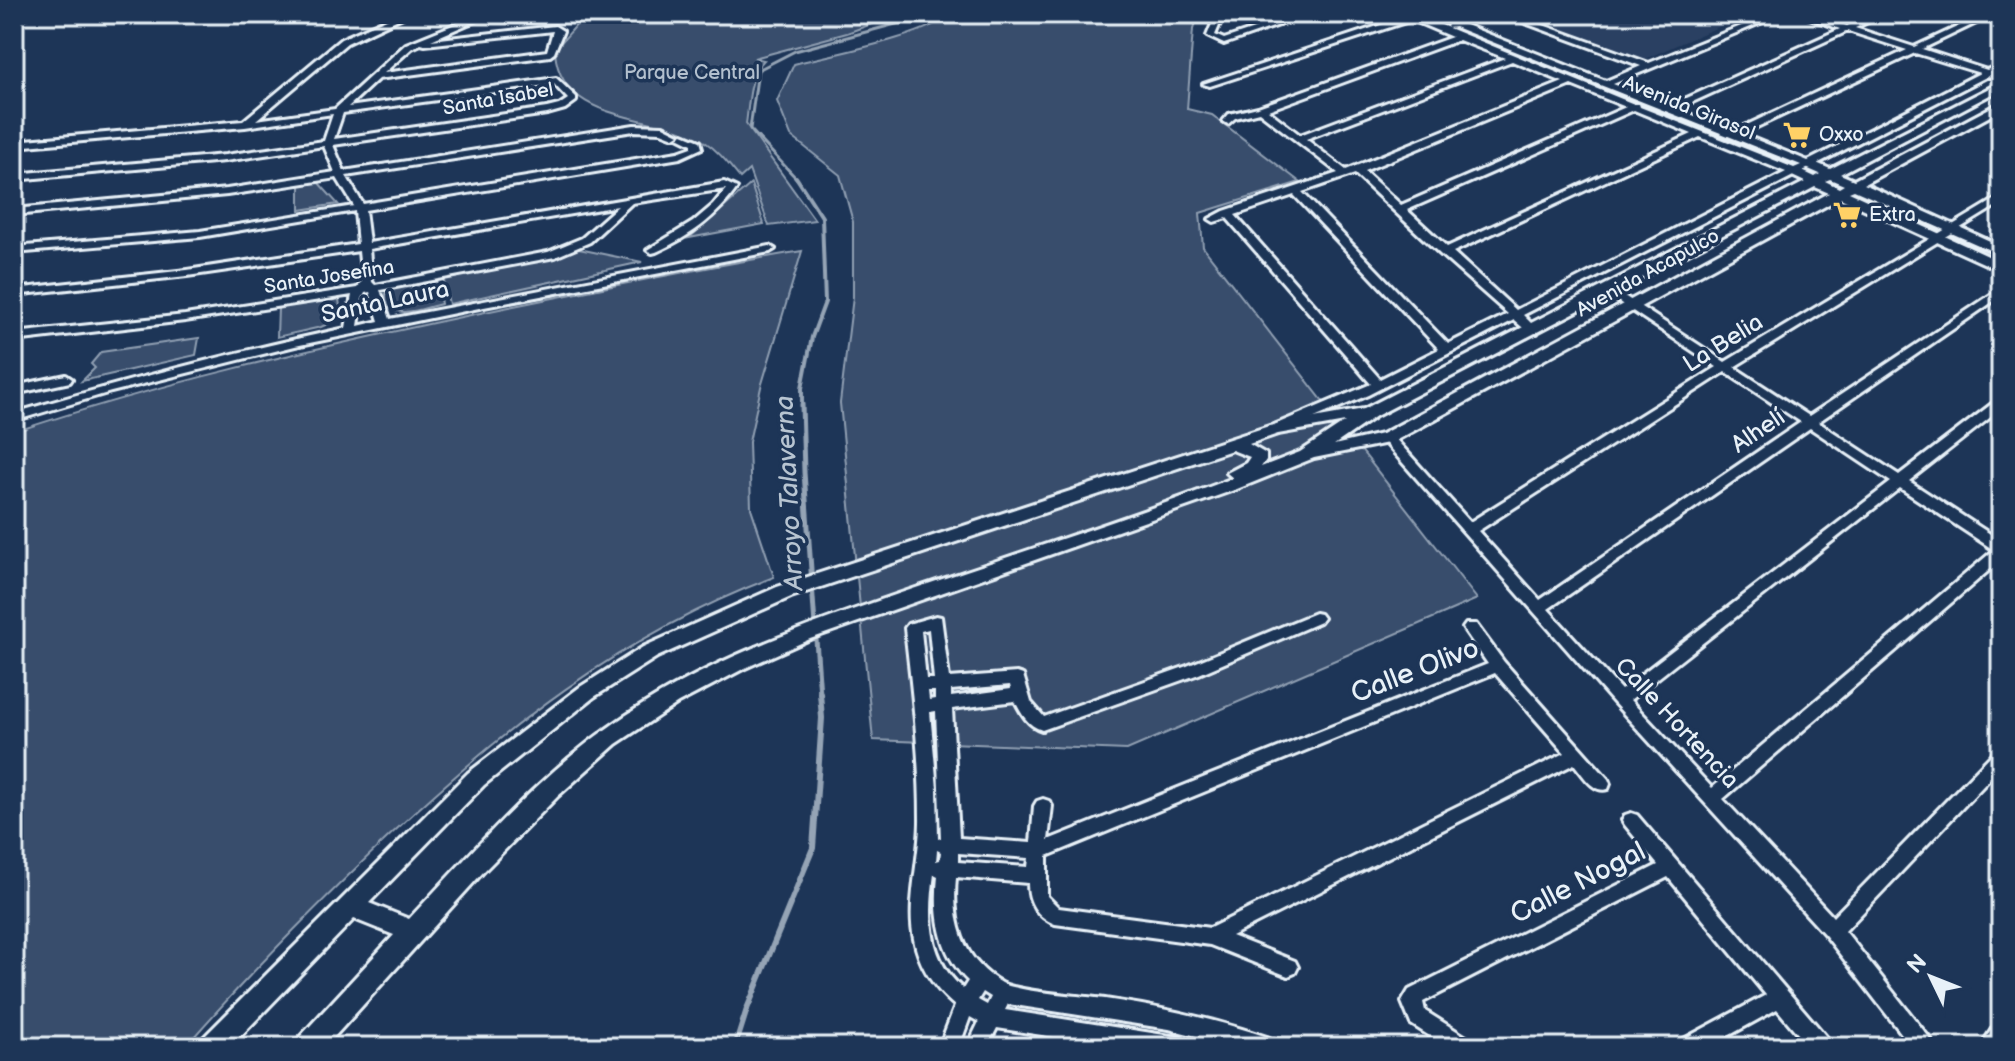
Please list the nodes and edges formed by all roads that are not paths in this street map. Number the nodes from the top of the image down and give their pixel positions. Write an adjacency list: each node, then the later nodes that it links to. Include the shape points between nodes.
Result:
1 (34, 14): 14 (street)
2 (405, 14): 41 (street, via 344,41)
3 (487, 14): 20 (street)
4 (1220, 14): 5 (street, via 1211,36 1229,41)
5 (1307, 14)
6 (1430, 14): 13 (street); 15 (street, Avenida Girasol)
7 (1483, 14): 15 (street)
8 (1505, 14): 24 (street)
9 (1778, 14): 24 (street)
10 (1802, 14): 16 (street)
11 (1880, 14): 16 (street)
12 (1991, 14): 21 (street)
13 (1406, 16): 17 (street, Avenida Girasol); 31 (street)
14 (14, 17)
15 (1453, 25): 17 (street); 18 (street, Avenida Girasol)
16 (1849, 29): 21 (street); 38 (street)
17 (1438, 30): 19 (street, Avenida Girasol)
18 (1470, 33): 19 (street); 32 (street, Avenida Girasol)
19 (1457, 37): 23 (street, Avenida Girasol); 37 (street)
20 (409, 46): 22 (street, via 555,28 559,31); 27 (street)
21 (1914, 49): 26 (street); 43 (street)
22 (550, 53): 27 (street); 29 (street)
23 (1510, 59): 30 (street, Avenida Girasol); 44 (street)
24 (1648, 66): 32 (street)
25 (2001, 66): 26 (street, Avenida Acapulco)
26 (1987, 73): 28 (street); 47 (street, Avenida Acapulco)
27 (375, 77): 39 (street)
28 (2001, 77)
29 (556, 81): 39 (street, Santa Isabel); 46 (street, Santa Isabel, via 573,99 555,110)
30 (1570, 82): 36 (street, Avenida Girasol); 50 (street)
31 (1207, 84)
32 (1605, 84): 34 (street, Avenida Girasol)
33 (2001, 85): 48 (street, Avenida Acapulco)
34 (1647, 101): 36 (street); 38 (street, Avenida Girasol)
35 (2001, 105): 57 (street, Avenida Acapulco)
36 (1633, 107): 42 (street, Avenida Girasol); 63 (street)
37 (1261, 109): 40 (street); 44 (street)
38 (1669, 109): 43 (street, Avenida Girasol)
39 (339, 110): 41 (street, Santa Isabel); 46 (street)
40 (1228, 121)
41 (244, 124): 45 (street, Santa Isabel)
42 (1700, 134): 51 (street, Avenida Girasol); 74 (street)
43 (1733, 135): 49 (street, Avenida Girasol)
44 (1300, 138): 53 (street)
45 (14, 144)
46 (328, 144): 54 (street); 55 (street)
47 (1832, 152): 48 (street); 49 (street, Avenida Acapulco)
48 (1854, 161): 52 (street, Avenida Acapulco)
49 (1808, 164): 51 (street, Avenida Acapulco); 52 (street, Avenida Girasol)
50 (1357, 170): 53 (street); 63 (street)
51 (1792, 171): 56 (street, Avenida Girasol); 81 (street, Avenida Acapulco)
52 (1831, 172): 56 (street, Avenida Acapulco); 57 (street, Avenida Girasol)
53 (1345, 174): 58 (street)
54 (341, 176): 62 (street); 62 (street, via 624,129 655,128 697,143 697,148 680,155); 64 (street)
55 (14, 177)
56 (1814, 181): 59 (street, Avenida Girasol); 77 (street, Avenida Acapulco)
57 (1855, 183): 59 (street, Avenida Acapulco); 67 (street, Avenida Girasol)
58 (1295, 190): 65 (street); 86 (street)
59 (1837, 191): 68 (street, Avenida Girasol); 80 (street, Avenida Acapulco)
60 (2001, 199): 67 (street, La Belia)
61 (630, 201): 69 (street); 72 (street, via 732,188 681,236); 76 (street, Santa Josefina, via 597,231 562,252)
62 (360, 207): 69 (street); 71 (street, via 200,234)
63 (1399, 210): 74 (street)
64 (14, 212)
65 (1228, 213): 66 (street); 89 (street)
66 (1214, 219)
67 (1953, 228): 68 (street, La Belia); 73 (street, Avenida Girasol)
68 (1938, 236): 75 (street, Avenida Girasol); 87 (street, La Belia)
69 (363, 248): 76 (street); 79 (street)
70 (770, 249): 82 (street, Santa Laura)
71 (14, 250)
72 (652, 250)
73 (2001, 251)
74 (1444, 252): 81 (street)
75 (2001, 267)
76 (367, 287): 82 (street); 83 (street); 85 (street, Santa Josefina, via 185,318)
77 (1608, 290): 80 (street); 84 (street, Avenida Acapulco)
78 (2001, 291): 94 (street, Alhelí)
79 (14, 292)
80 (1631, 305): 87 (street); 96 (street, Avenida Acapulco)
81 (1512, 315): 84 (street); 86 (street, Avenida Acapulco)
82 (386, 324): 83 (street, Santa Laura)
83 (352, 330): 93 (street, Santa Laura)
84 (1533, 331): 92 (street, Avenida Acapulco)
85 (14, 337)
86 (1446, 349): 89 (street, Avenida Acapulco)
87 (1725, 367): 94 (street); 101 (street, La Belia)
88 (66, 379): 90 (street)
89 (1377, 383): 95 (street, Avenida Acapulco)
90 (14, 390)
91 (2001, 403): 99 (street)
92 (1370, 413): 95 (street); 98 (street)
93 (14, 417)
94 (1811, 422): 99 (street); 103 (street, Alhelí)
95 (1275, 430): 97 (street)
96 (1387, 438): 98 (street, Avenida Acapulco); 101 (street, Calle Hortencia)
97 (1233, 444): 100 (street, via 1252,449 1258,460 1209,482); 126 (street, via 784,592 650,652 587,692 476,779)
98 (1306, 456): 100 (street)
99 (1901, 480): 102 (street); 110 (street)
100 (1186, 501): 128 (street, via 803,634 686,689 630,723 538,800)
101 (1470, 529): 103 (street, Calle Hortencia)
102 (2001, 550): 116 (street)
103 (1540, 607): 110 (street, Calle Hortencia)
104 (1315, 618): 109 (street, via 1193,670 1042,724)
105 (1471, 628): 106 (street)
106 (1498, 666): 113 (street, Calle Olivo); 121 (street, Calle Olivo)
107 (943, 682): 108 (street); 108 (street, via 936,621 913,628); 109 (street, via 1017,679); 111 (street)
108 (919, 686): 112 (street)
109 (1019, 694): 111 (street)
110 (1620, 699): 116 (street, Calle Hortencia)
111 (946, 703): 112 (street); 120 (street)
112 (922, 707): 119 (street)
113 (1577, 755): 115 (street, Calle Olivo); 129 (street)
114 (2001, 756): 127 (street)
115 (1602, 784)
116 (1713, 797): 127 (street, Calle Hortencia)
117 (1043, 806): 121 (street)
118 (1631, 820): 123 (street)
119 (929, 845): 120 (street, Calle Olivo); 122 (street)
120 (950, 846): 121 (street, Calle Olivo); 124 (street)
121 (1041, 851): 125 (street)
122 (925, 867): 124 (street); 134 (street, via 919,918 925,946 941,979)
123 (1671, 867): 133 (street, Calle Nogal); 137 (street, Calle Nogal, via 1416,996 1412,1002 1418,1017)
124 (947, 869): 125 (street); 131 (street, via 944,909 949,933)
125 (1037, 876): 129 (street, via 1038,897 1055,916)
126 (349, 906): 128 (street); 138 (street)
127 (1833, 930): 146 (street, Calle Hortencia)
128 (413, 932): 139 (street)
129 (1211, 937): 130 (street)
130 (1288, 967)
131 (979, 981): 132 (street); 134 (street)
132 (1003, 994): 135 (street); 143 (street, via 1173,1019)
133 (1778, 998): 144 (street); 145 (street, Calle Nogal)
134 (965, 1004): 135 (street); 140 (street)
135 (989, 1017): 141 (street); 142 (street)
136 (2001, 1033): 147 (street)
137 (1458, 1045)
138 (212, 1047)
139 (308, 1047)
140 (949, 1047)
141 (977, 1047)
142 (1177, 1047)
143 (1267, 1047)
144 (1689, 1047)
145 (1822, 1047)
146 (1924, 1047)
147 (1990, 1047)

